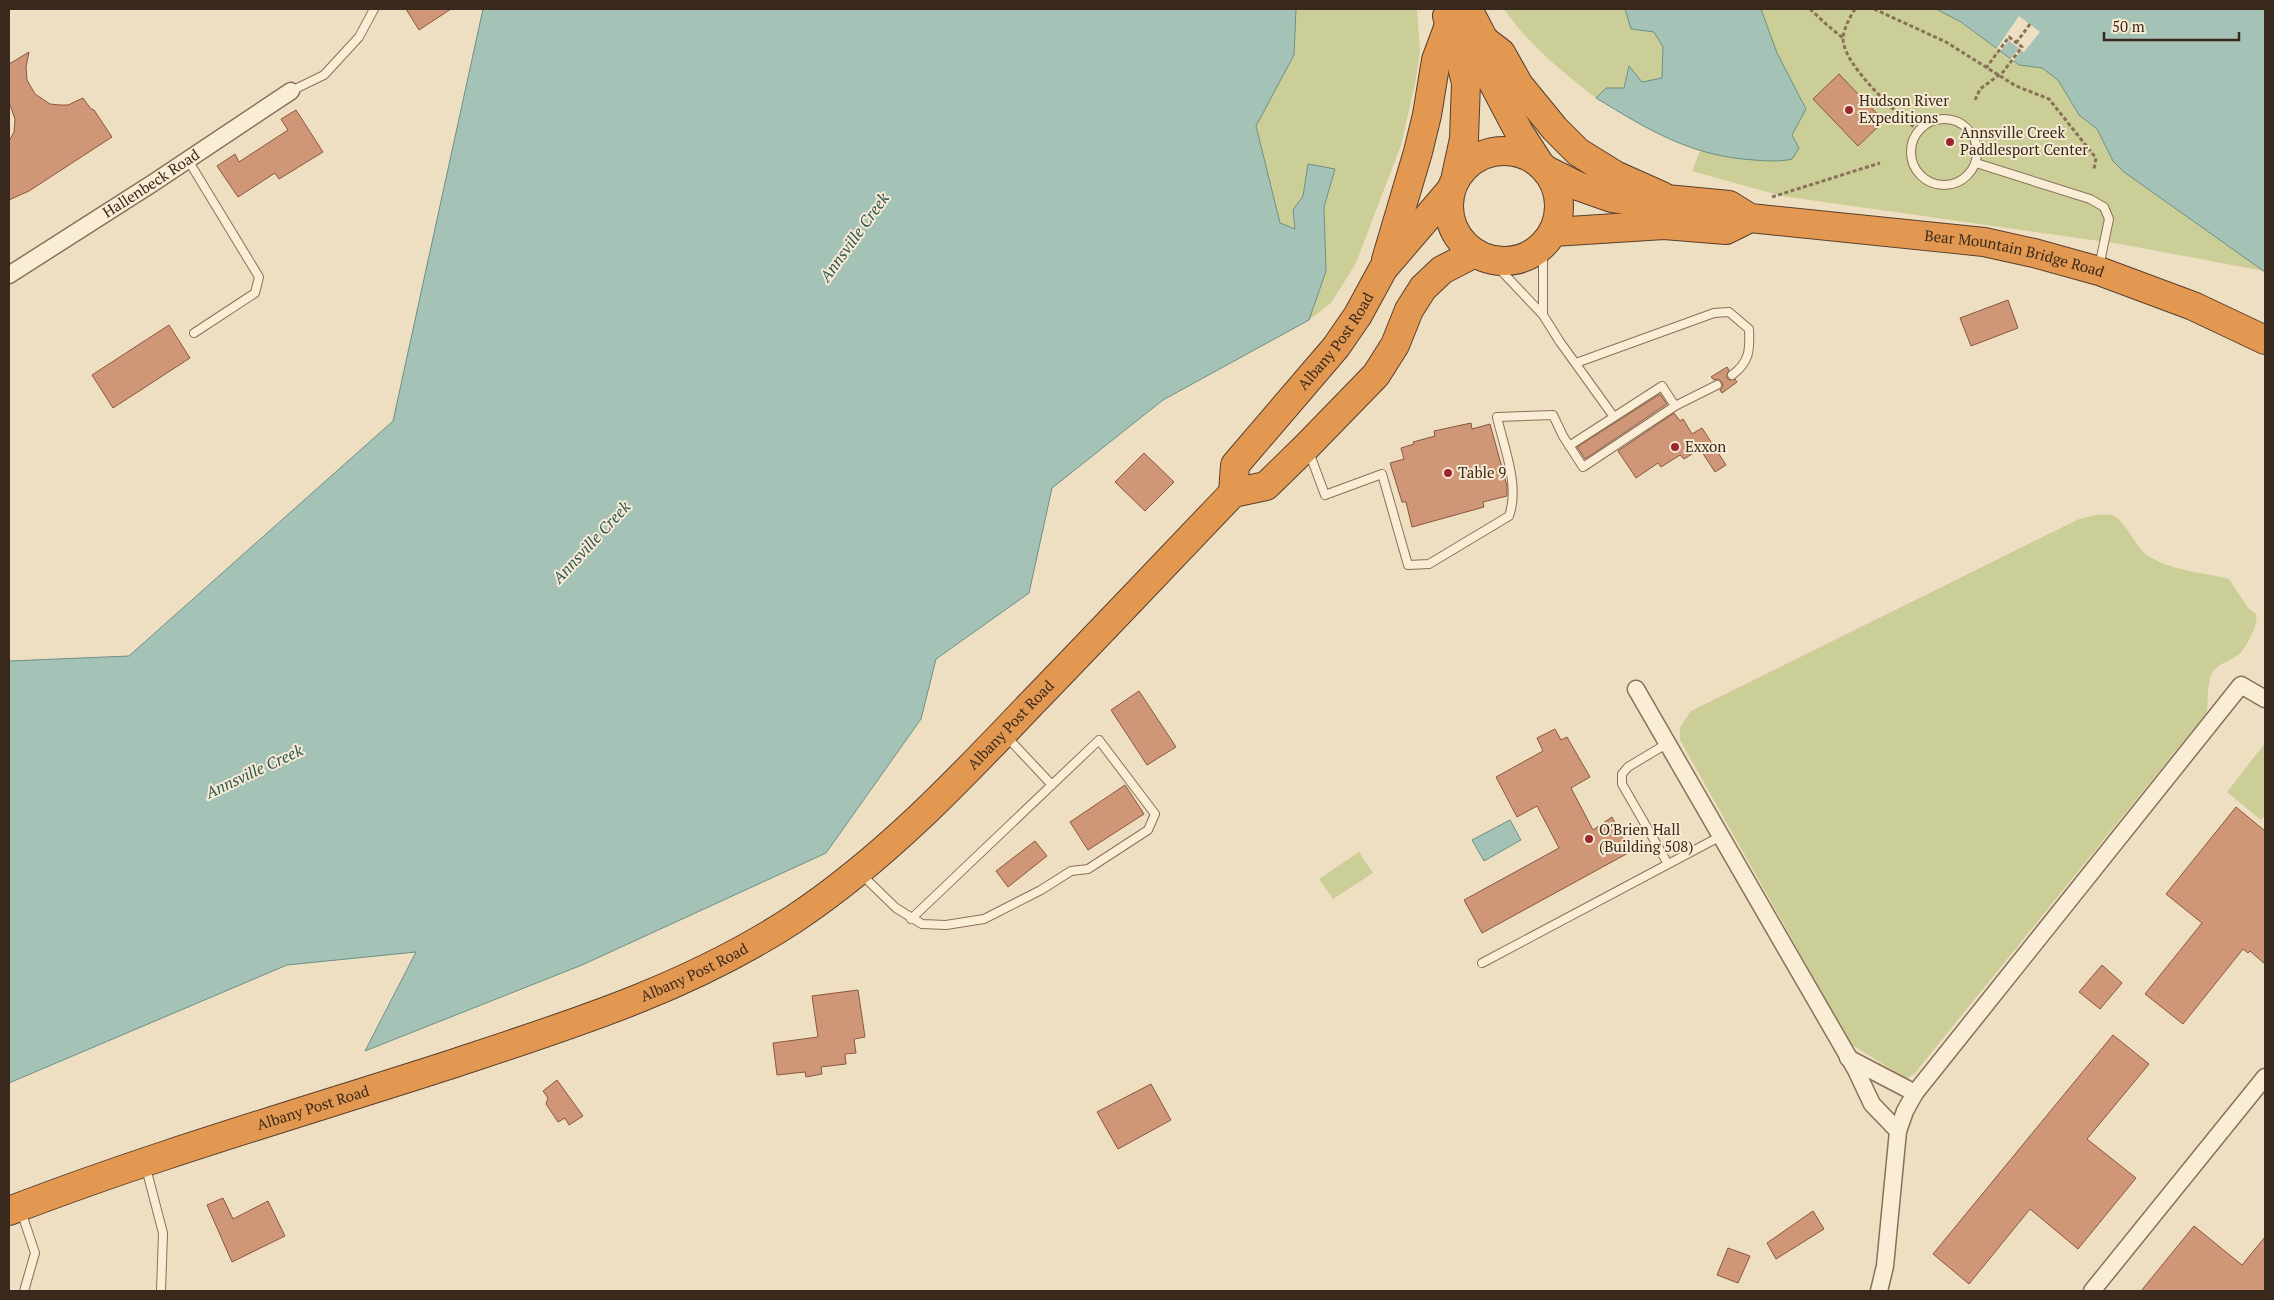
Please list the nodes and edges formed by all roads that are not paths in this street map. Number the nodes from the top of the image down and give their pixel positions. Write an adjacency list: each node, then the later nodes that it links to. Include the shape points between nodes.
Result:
1 (374, 9): 4 (lane, via 359,37 324,75)
2 (1454, 14): 3 (highway); 8 (highway, via 1457,46 1466,83 1464,139); 13 (highway, via 1436,60 1418,152)
3 (1484, 40): 7 (highway, via 1482,62 1519,132); 9 (highway, via 1500,53 1519,85 1578,152 1615,175)
4 (291, 91): 5 (street, Hallenbeck Road)
5 (188, 160): 15 (street, Hallenbeck Road); 17 (lane, via 259,277 255,293)
6 (1976, 163): 6 (lane, via 1967,176 1953,184 1932,183 1916,170 1911,160 1912,144 1918,130 1927,122 1950,118 1961,122 1976,140); 14 (lane, via 2104,206 2109,219)
7 (1544, 167): 8 (highway, via 1523,154 1504,150 1485,154 1469,163); 9 (highway, Bear Mountain Bridge Road, via 1578,186 1612,198 1631,201); 11 (highway, via 1560,195 1559,214)
8 (1452, 184): 12 (highway, via 1449,210 1453,227 1462,242); 13 (highway, Albany Post Road)
9 (1666, 198): 10 (highway, Bear Mountain Bridge Road, via 1729,205)
10 (1750, 218): 11 (highway, via 1726,230 1664,225); 14 (highway, Bear Mountain Bridge Road, via 1984,242)
11 (1549, 237): 12 (highway, via 1526,257 1509,261); 16 (lane, via 1543,261)
12 (1483, 256): 16 (lane); 24 (highway, via 1442,270 1423,288 1376,376)
13 (1383, 269): 26 (highway, Albany Post Road, via 1336,347 1235,465)
14 (2099, 272): 18 (highway, Bear Mountain Bridge Road, via 2193,306)
15 (9, 275)
16 (1543, 315): 19 (lane)
17 (194, 333)
18 (2265, 340)
19 (1576, 363): 20 (lane, via 1714,313 1729,312 1749,328 1746,362); 23 (lane)
20 (1732, 375)
21 (1717, 386): 22 (lane)
22 (1675, 406): 23 (lane, via 1662,386); 25 (lane, via 1583,467)
23 (1614, 417): 25 (lane)
24 (1307, 446): 25 (lane, via 1326,495 1382,474 1408,565 1429,564 1509,516 1513,487 1497,417 1553,415); 26 (highway, via 1266,486)
25 (1569, 446)
26 (1233, 493): 29 (highway, Albany Post Road)
27 (1636, 689): 30 (street)
28 (2265, 699): 39 (street, via 2241,684)
29 (1003, 733): 31 (lane); 34 (highway, Albany Post Road, via 946,794)
30 (1668, 743): 32 (street); 33 (lane, via 1622,774 1622,784)
31 (1052, 784): 35 (lane); 35 (lane, via 1099,740 1155,814 1148,830 1088,870 1071,871 984,919 946,925 922,924)
32 (1721, 836): 33 (lane); 37 (street)
33 (1668, 864): 36 (lane)
34 (859, 872): 35 (lane); 41 (highway, Albany Post Road, via 793,920 751,945 652,994 554,1030)
35 (911, 919)
36 (1482, 963)
37 (1848, 1058): 39 (street); 40 (street, via 1872,1104)
38 (2265, 1077): 46 (street)
39 (1915, 1094): 40 (street)
40 (1898, 1130): 45 (street, via 1885,1266)
41 (145, 1164): 42 (highway, Albany Post Road); 44 (lane, via 163,1233)
42 (14, 1209): 43 (lane, via 35,1253)
43 (24, 1291)
44 (161, 1291)
45 (1879, 1291)
46 (2092, 1291)

